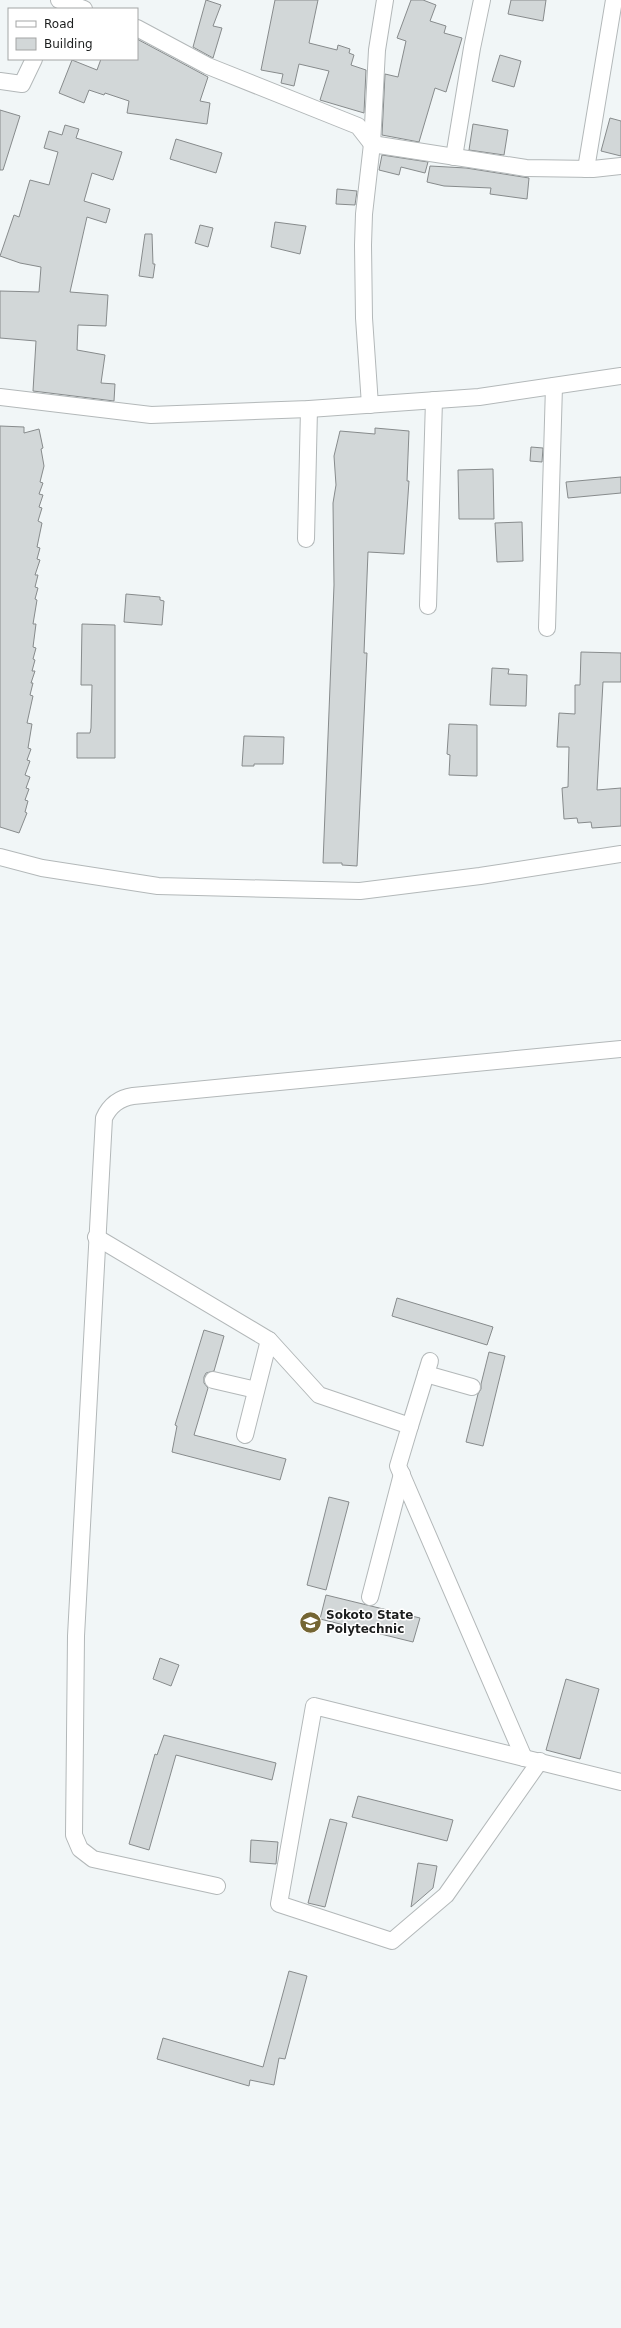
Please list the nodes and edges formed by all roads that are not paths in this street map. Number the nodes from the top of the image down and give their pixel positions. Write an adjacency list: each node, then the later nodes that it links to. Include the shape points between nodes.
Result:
1 (60, 0): 5 (street)
2 (385, 0): 9 (street, via 377,50)
3 (482, 0): 10 (street)
4 (614, 0): 12 (street)
5 (81, 8)
6 (138, 29): 9 (street, via 208,66 358,126)
7 (34, 60): 8 (street, via 22,84)
8 (0, 81)
9 (372, 144): 10 (street); 17 (street, via 362,245)
10 (454, 157): 12 (street, via 526,168)
11 (621, 166): 12 (street)
12 (586, 168)
13 (621, 376): 14 (street)
14 (554, 386): 16 (street, via 478,398); 21 (street)
15 (0, 397): 18 (street, via 150,415)
16 (434, 400): 17 (street); 20 (street)
17 (370, 405): 18 (street)
18 (309, 409): 19 (street)
19 (306, 539)
20 (428, 606)
21 (547, 628)
22 (621, 854): 23 (street, via 360,891 158,886 42,868)
23 (0, 857)
24 (621, 1049): 25 (street, via 126,1097 107,1111 102,1126)
25 (96, 1236): 26 (street); 37 (street, via 76,1636 74,1835 80,1850 94,1859)
26 (269, 1340): 29 (street); 30 (street, via 319,1395)
27 (212, 1380): 29 (street)
28 (472, 1387): 30 (street, via 428,1368)
29 (256, 1390): 31 (street)
30 (410, 1426): 32 (street, via 398,1466)
31 (245, 1435)
32 (402, 1474): 33 (street); 34 (street)
33 (370, 1597)
34 (524, 1758): 35 (street); 35 (street, via 314,1706 279,1904 392,1941 446,1896)
35 (540, 1762): 36 (street)
36 (621, 1782)
37 (217, 1886)

